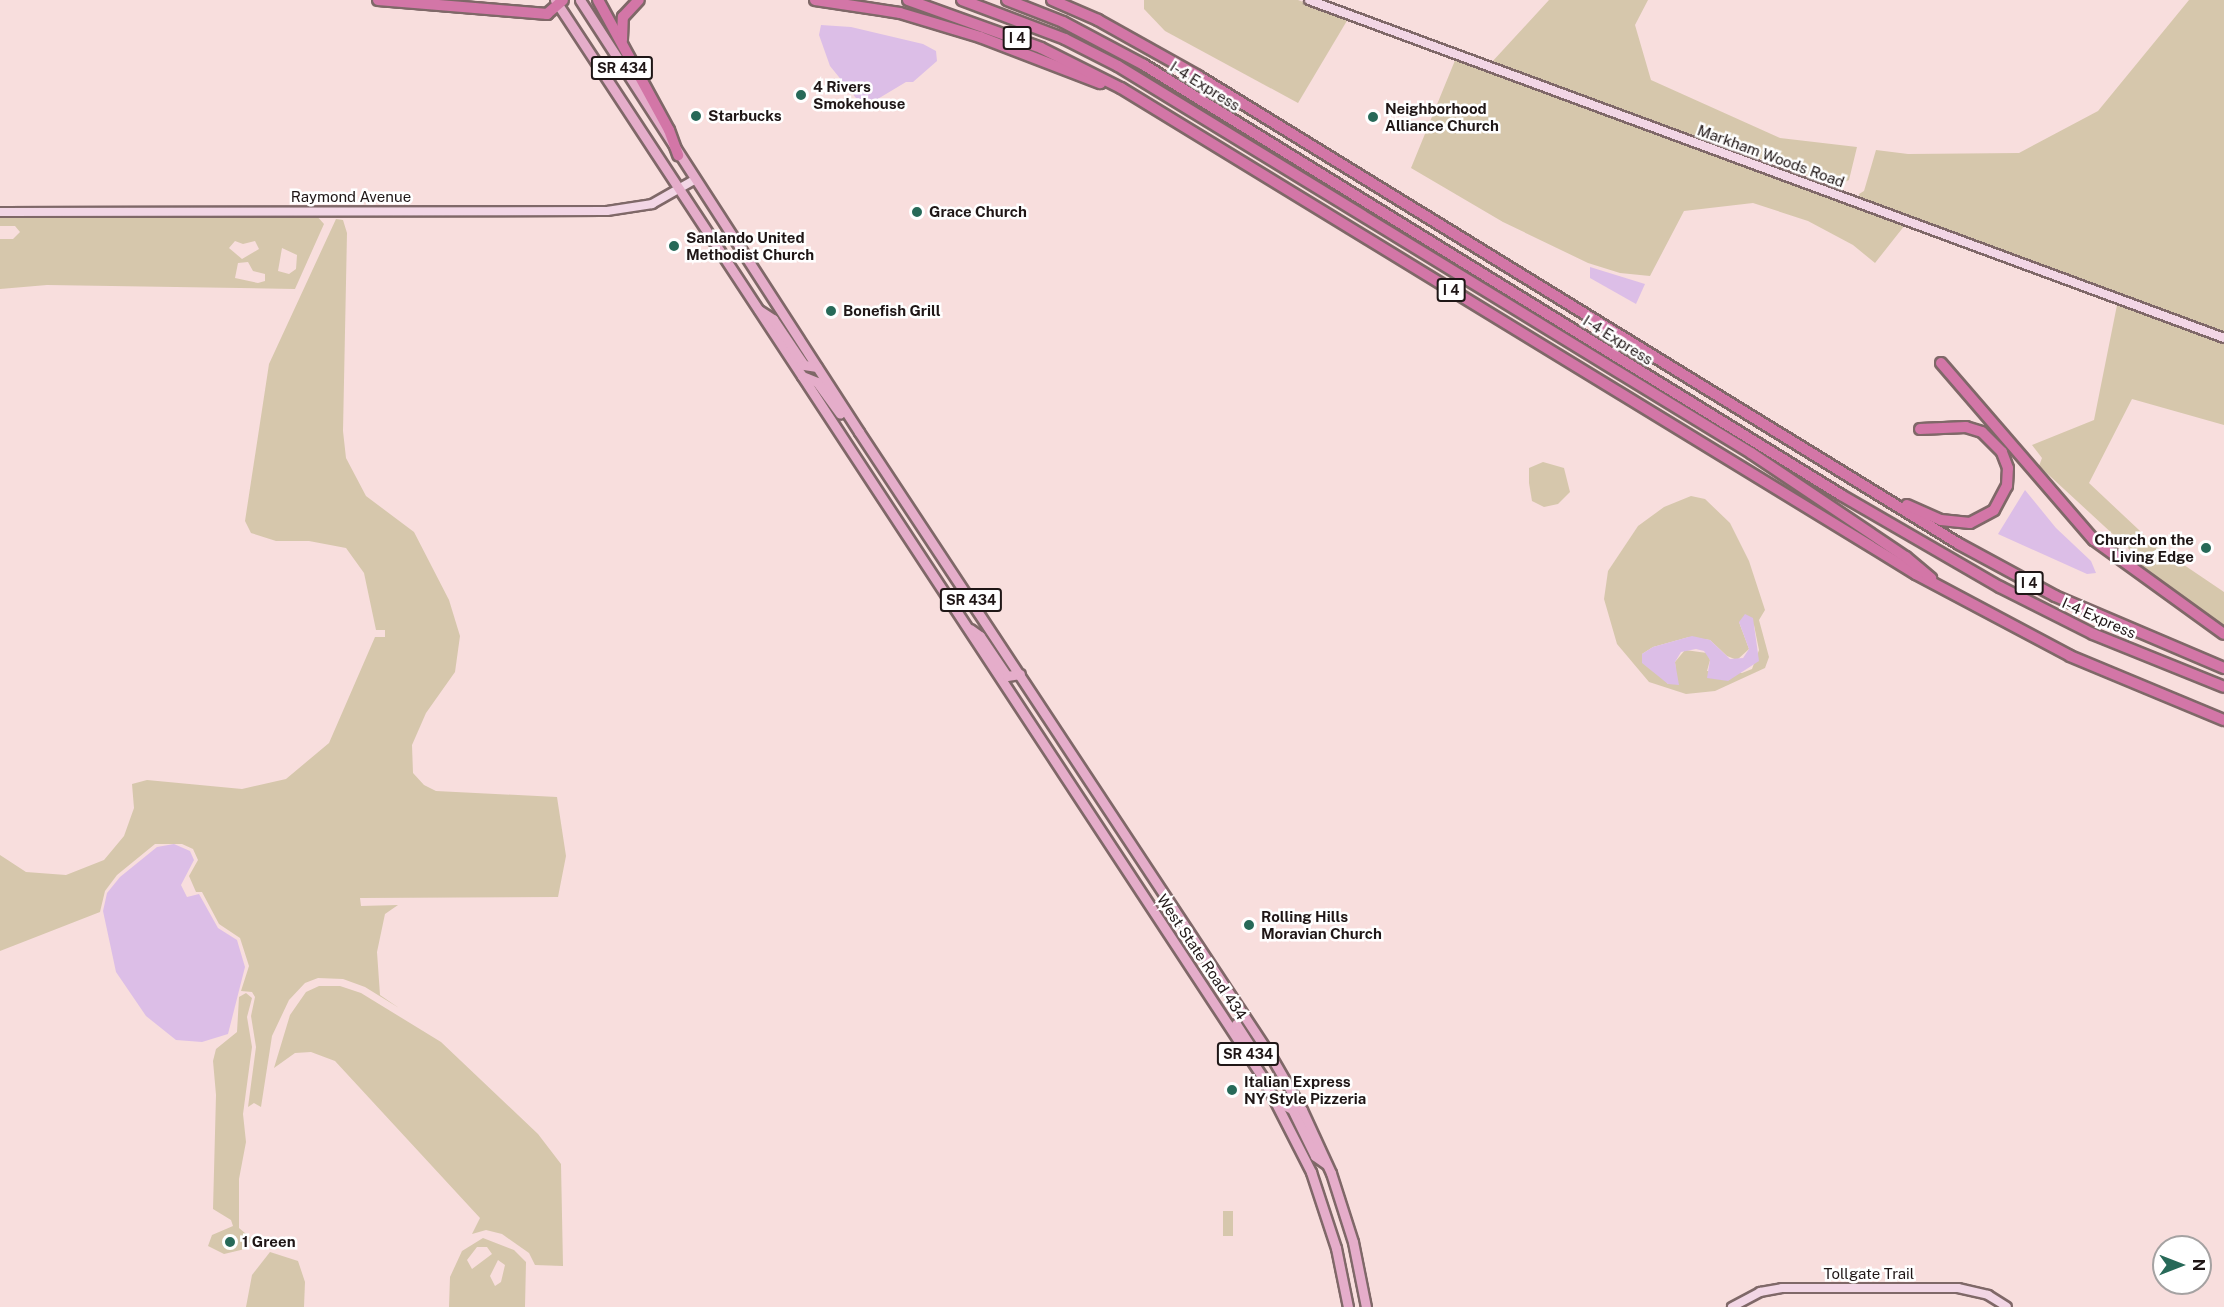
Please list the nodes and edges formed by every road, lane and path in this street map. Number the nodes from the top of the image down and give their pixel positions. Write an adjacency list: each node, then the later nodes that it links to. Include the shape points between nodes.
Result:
1 (378, 0): 11 (highway, via 547,14)
2 (580, 0): 14 (main road, SR 434)
3 (598, 0): 12 (highway)
4 (639, 0): 12 (highway, via 623,17)
5 (815, 0): 13 (highway, via 920,19)
6 (908, 0): 13 (highway, I 4, via 1041,48)
7 (962, 0): 26 (highway, I-4 Express, via 1065,39 1118,66 1751,453 1906,557)
8 (1007, 0): 31 (highway, I-4 Express, via 1063,22 1144,65 1841,495 2000,587 2093,634)
9 (1053, 0): 25 (highway, I 4, via 1098,20 1198,76)
10 (1309, 0): 19 (street, Markham Woods Road)
11 (559, 2): 16 (main road, SR 434)
12 (622, 41): 14 (highway)
13 (1121, 88): 26 (highway, I 4)
14 (678, 155): 15 (main road, SR 434)
15 (694, 180): 16 (street, Raymond Avenue); 21 (main road, SR 434)
16 (680, 189): 17 (street, Raymond Avenue, via 652,204 607,211); 18 (main road, SR 434)
17 (0, 212)
18 (754, 306): 21 (main road, via 773,319 804,365); 22 (main road, SR 434)
19 (2224, 338)
20 (1941, 363): 28 (highway, via 2094,540)
21 (817, 367): 24 (main road, SR 434)
22 (801, 375): 24 (main road, via 817,382); 27 (main road, SR 434)
23 (1920, 429): 25 (highway, via 1966,427 1982,432 1997,444 2006,459 2008,476 2004,495 1994,510 1970,523 1952,523)
24 (859, 432): 30 (main road, SR 434)
25 (1846, 475): 29 (highway, I 4, via 2018,578 2119,626)
26 (1951, 594): 32 (highway, I 4, via 2110,675)
27 (965, 626): 30 (main road, via 981,636 1007,676); 33 (main road, West State Road 434 / SR 434)
28 (2224, 634)
29 (2224, 668)
30 (1020, 674): 34 (main road, SR 434)
31 (2224, 687)
32 (2224, 720)
33 (1220, 1009): 34 (main road, via 1233,1019 1251,1047 1263,1057); 35 (main road, West State Road 434 / SR 434)
34 (1272, 1058): 36 (main road, SR 434)
35 (1275, 1100): 36 (main road, via 1292,1109 1316,1156); 37 (main road, West State Road 434 / SR 434, via 1292,1130 1323,1206)
36 (1328, 1166): 38 (main road, SR 434, via 1347,1220)
37 (1348, 1307)
38 (1366, 1307)
39 (1731, 1307): 40 (street, Tollgate Trail, via 1760,1292 1782,1288 1958,1288 1988,1296)
40 (2007, 1307)

